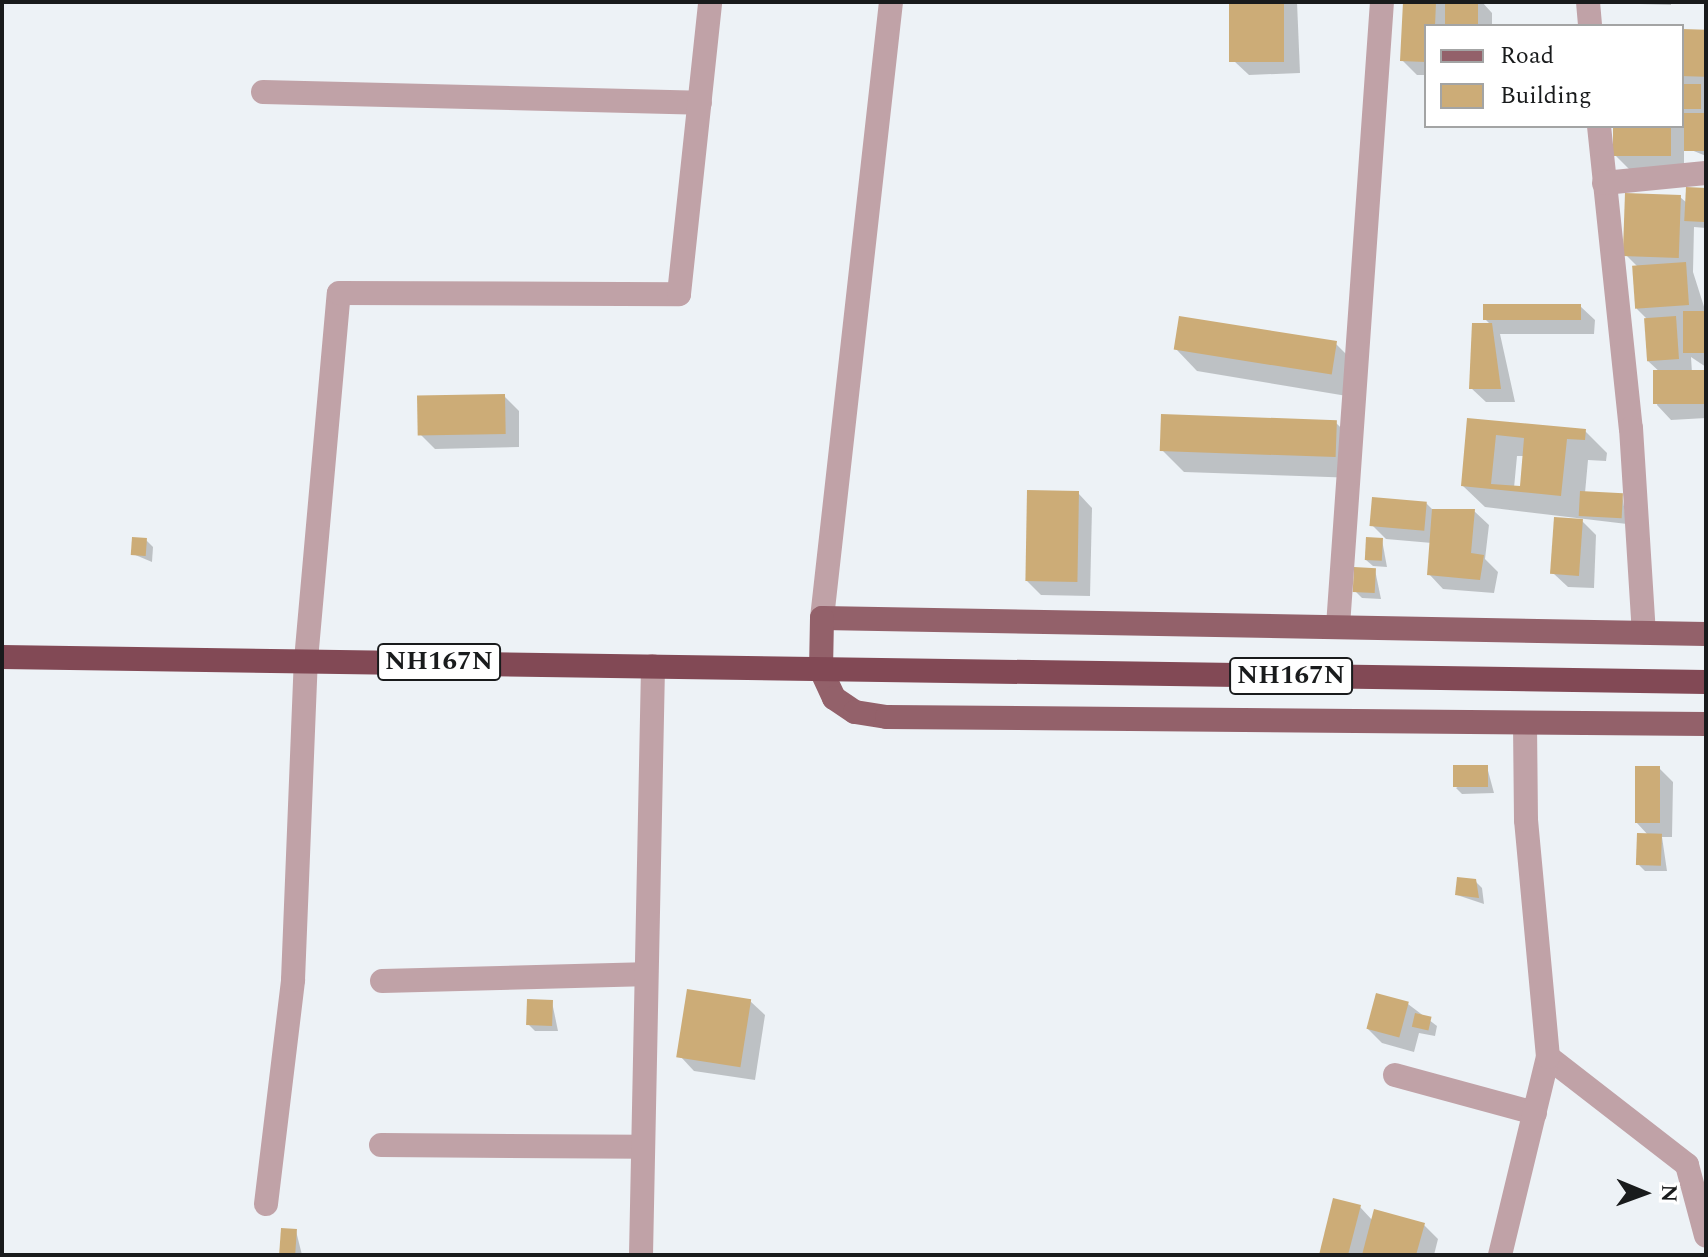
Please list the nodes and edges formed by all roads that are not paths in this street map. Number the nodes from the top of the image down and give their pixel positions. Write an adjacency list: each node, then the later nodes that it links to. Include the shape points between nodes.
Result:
1 (710, 2): 7 (street)
2 (891, 2): 11 (street)
3 (1382, 2): 12 (street)
4 (1588, 2): 5 (street)
5 (1590, 24)
6 (263, 92): 7 (street)
7 (700, 103): 16 (street, via 679,294 339,293)
8 (1599, 128): 10 (street)
9 (1706, 173): 10 (street)
10 (1604, 183): 13 (street, via 1631,428)
11 (822, 618): 12 (main road); 18 (main road)
12 (1338, 626): 13 (main road)
13 (1644, 633): 14 (main road)
14 (1706, 634)
15 (2, 657): 16 (highway, NH167N)
16 (306, 660): 17 (highway, NH167N); 29 (street, via 293,980)
17 (653, 666): 18 (highway, NH167N); 22 (street)
18 (821, 670): 19 (highway, NH167N); 20 (main road, via 834,698 855,712 887,717)
19 (1706, 682)
20 (1525, 723): 21 (main road); 24 (street, via 1526,820)
21 (1706, 724)
22 (642, 974): 23 (street); 28 (street)
23 (382, 981)
24 (1548, 1057): 26 (street); 30 (street, via 1687,1165)
25 (1395, 1075): 26 (street)
26 (1535, 1113): 32 (street)
27 (381, 1145): 28 (street)
28 (642, 1147): 31 (street)
29 (266, 1204)
30 (1706, 1236)
31 (641, 1255)
32 (1500, 1255)

